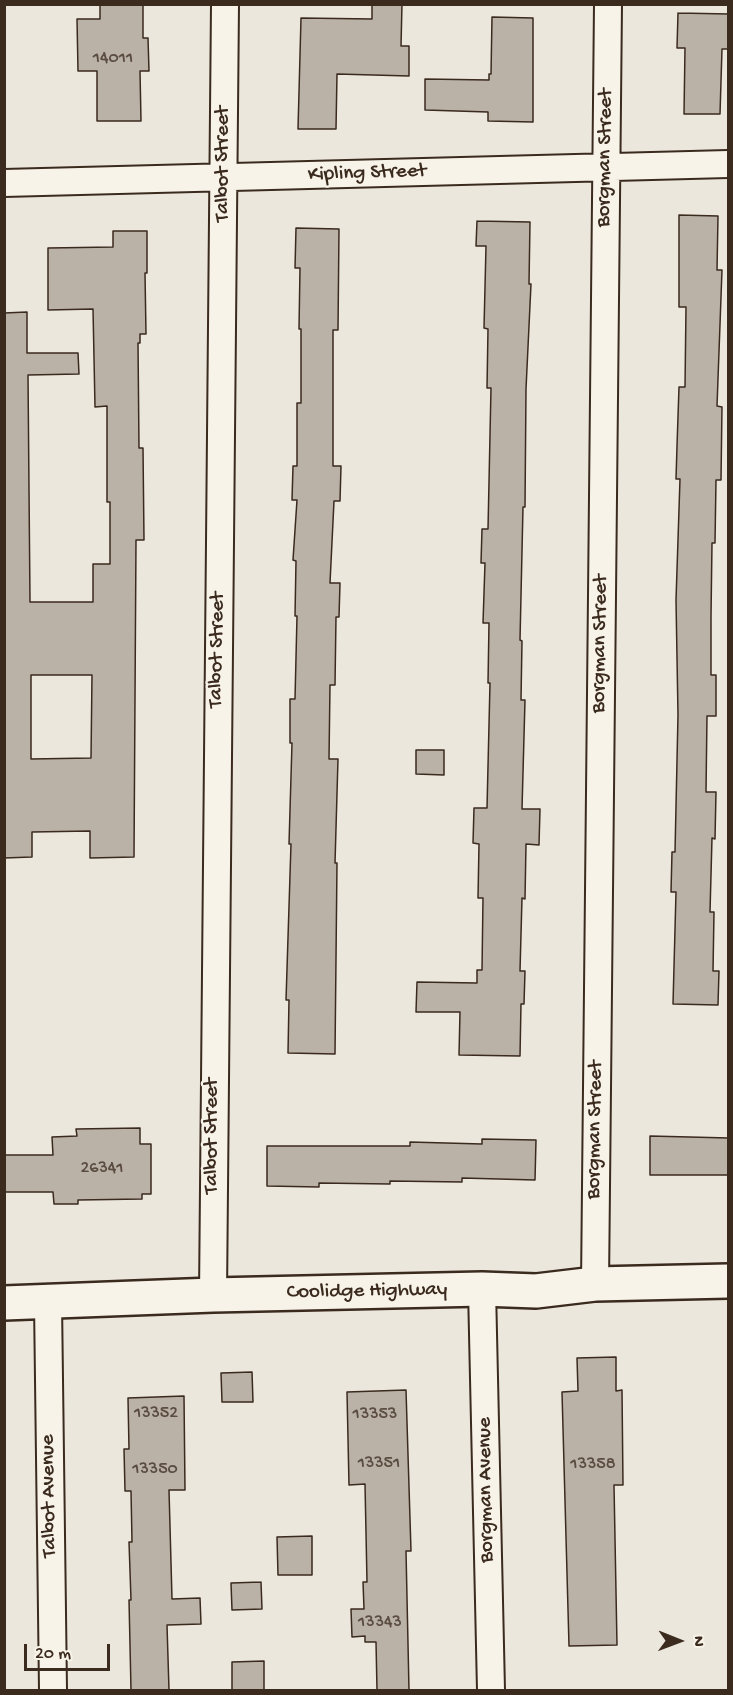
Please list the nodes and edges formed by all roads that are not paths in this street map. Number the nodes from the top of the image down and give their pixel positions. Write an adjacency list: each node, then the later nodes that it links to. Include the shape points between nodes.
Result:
1 (225, 4): 5 (street, Talbot Street)
2 (608, 4): 4 (street, Borgman Street)
3 (729, 164): 4 (street, Kipling Street)
4 (606, 166): 5 (street, Kipling Street); 8 (street, Borgman Street)
5 (225, 178): 6 (street, Kipling Street); 10 (street, Talbot Street)
6 (4, 183)
7 (729, 1281): 8 (main road, Coolidge Highway)
8 (595, 1284): 9 (main road, Coolidge Highway, via 536,1291)
9 (482, 1289): 10 (main road, Coolidge Highway); 14 (street, Borgman Avenue)
10 (213, 1295): 11 (main road, Coolidge Highway)
11 (48, 1302): 12 (main road, Coolidge Highway); 13 (street, Talbot Avenue)
12 (4, 1303)
13 (53, 1690)
14 (491, 1690)

